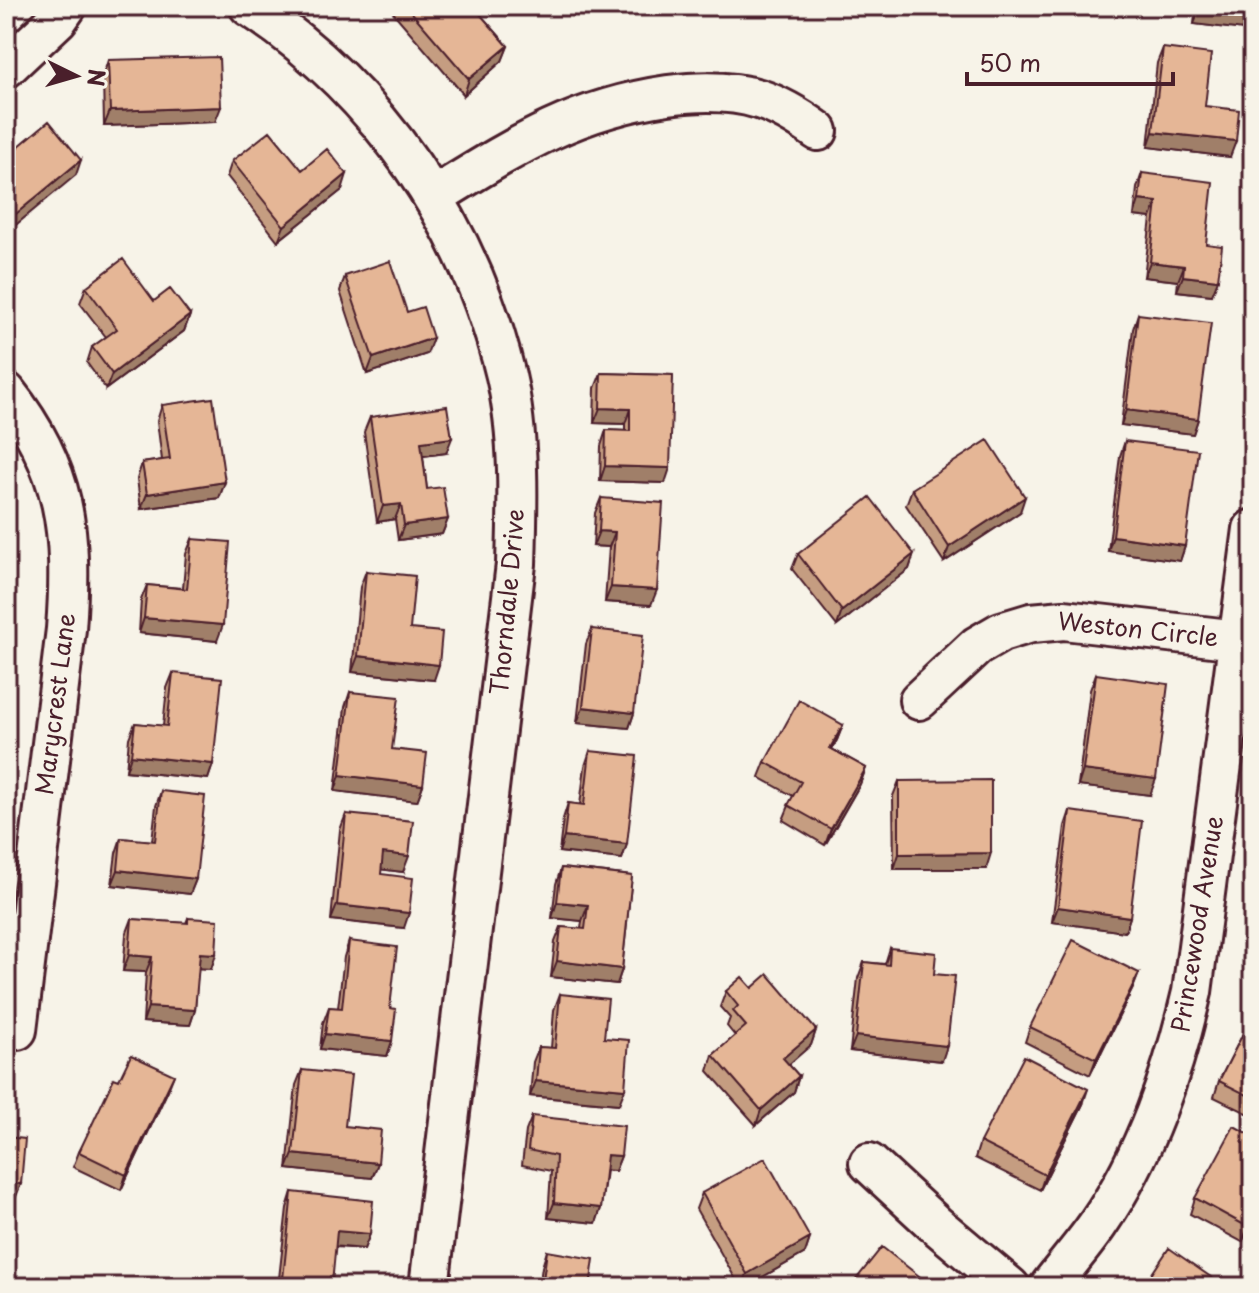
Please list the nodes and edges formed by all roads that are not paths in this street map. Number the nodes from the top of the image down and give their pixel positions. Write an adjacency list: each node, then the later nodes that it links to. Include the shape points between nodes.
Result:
1 (67, 6): 3 (street)
2 (249, 6): 5 (street, Thorndale Drive, via 335,72 377,117)
3 (6, 68)
4 (818, 131): 5 (street, via 759,99 723,92 635,100 582,115 523,142)
5 (433, 197): 12 (street, Thorndale Drive, via 462,250 490,321 506,379 518,504 516,564)
6 (6, 392): 10 (street, Marycrest Lane, via 42,449 59,492 69,538 70,577)
7 (1253, 529): 8 (street, Princewood Avenue)
8 (1238, 640): 9 (street, Weston Circle, via 1064,620 1031,623 977,646); 14 (street, Princewood Avenue, via 1192,992 1179,1047 1130,1170 1099,1223)
9 (919, 700)
10 (17, 1030)
11 (869, 1163): 13 (street)
12 (429, 1287)
13 (1010, 1287)
14 (1049, 1287)

